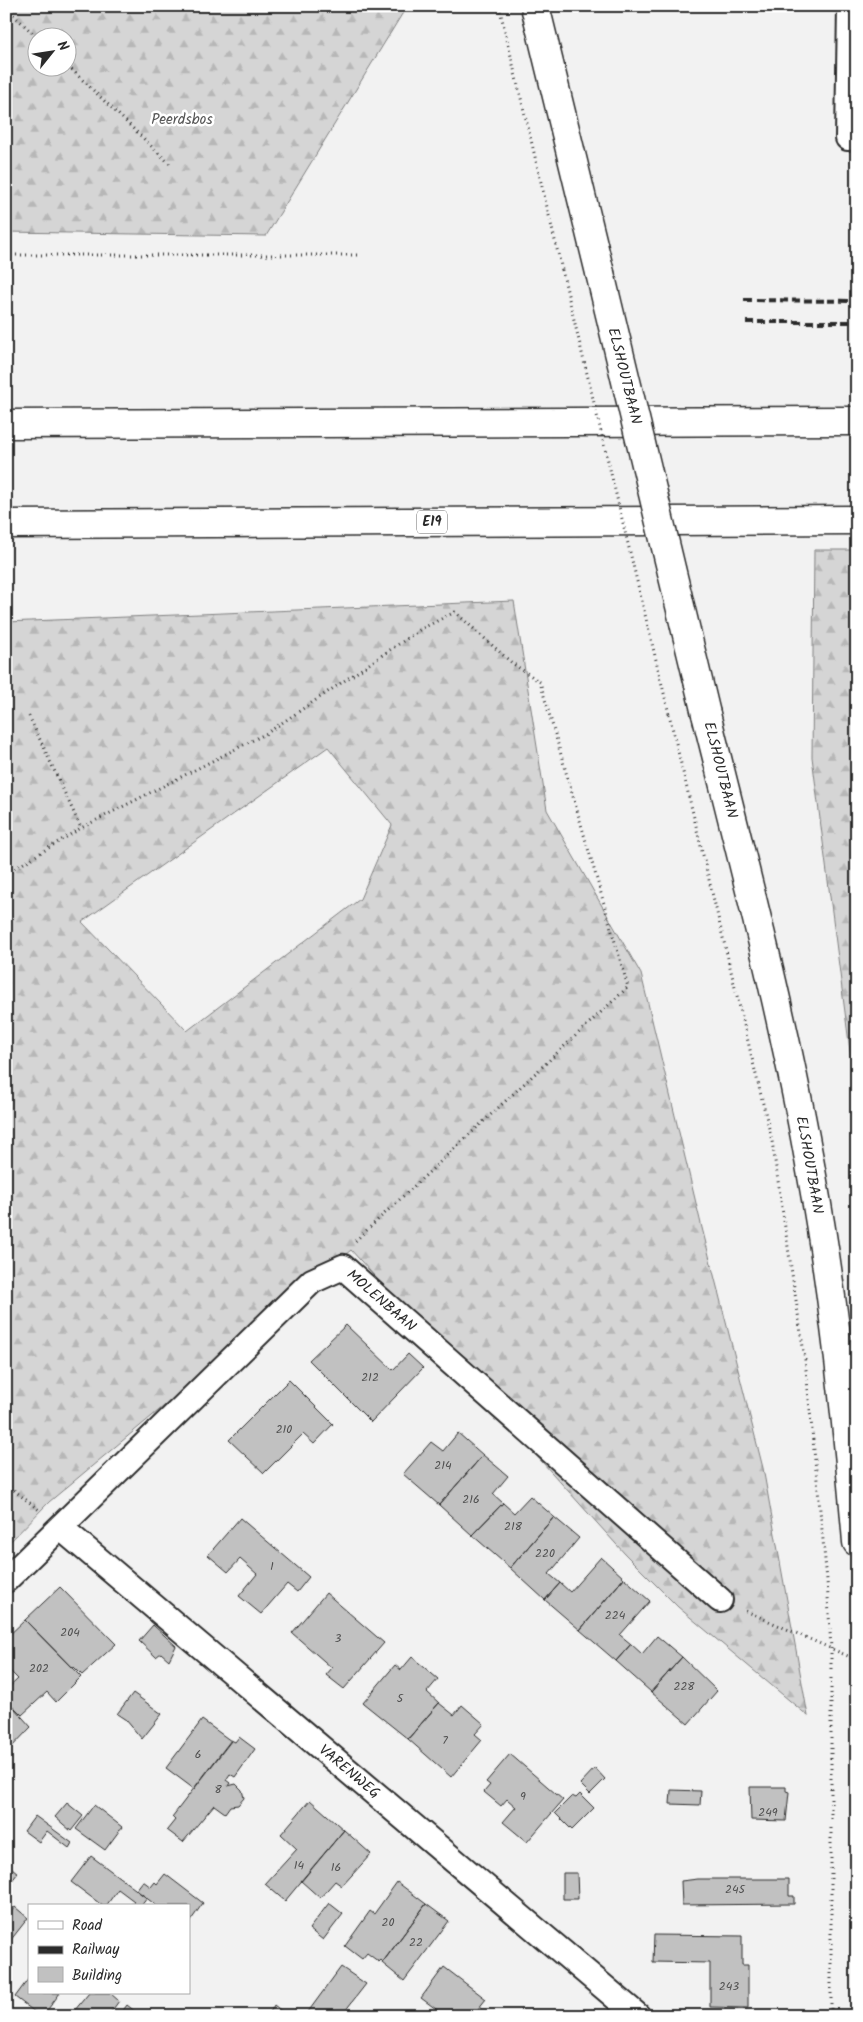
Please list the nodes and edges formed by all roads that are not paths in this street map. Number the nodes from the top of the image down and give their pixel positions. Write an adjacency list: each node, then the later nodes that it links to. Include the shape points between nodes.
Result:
1 (535, 6): 9 (main road, ELSHOUTBAAN, bridge, via 794,1080 812,1176 839,1362)
2 (850, 6): 3 (street)
3 (848, 138)
4 (857, 421): 5 (main road)
5 (6, 424)
6 (857, 520): 7 (main road, E19)
7 (6, 524)
8 (61, 1528): 10 (street, MOLENBAAN); 11 (street, MOLENBAAN, via 312,1282 343,1267); 12 (street, VARENWEG)
9 (857, 1542)
10 (6, 1580)
11 (720, 1600)
12 (638, 2016)

